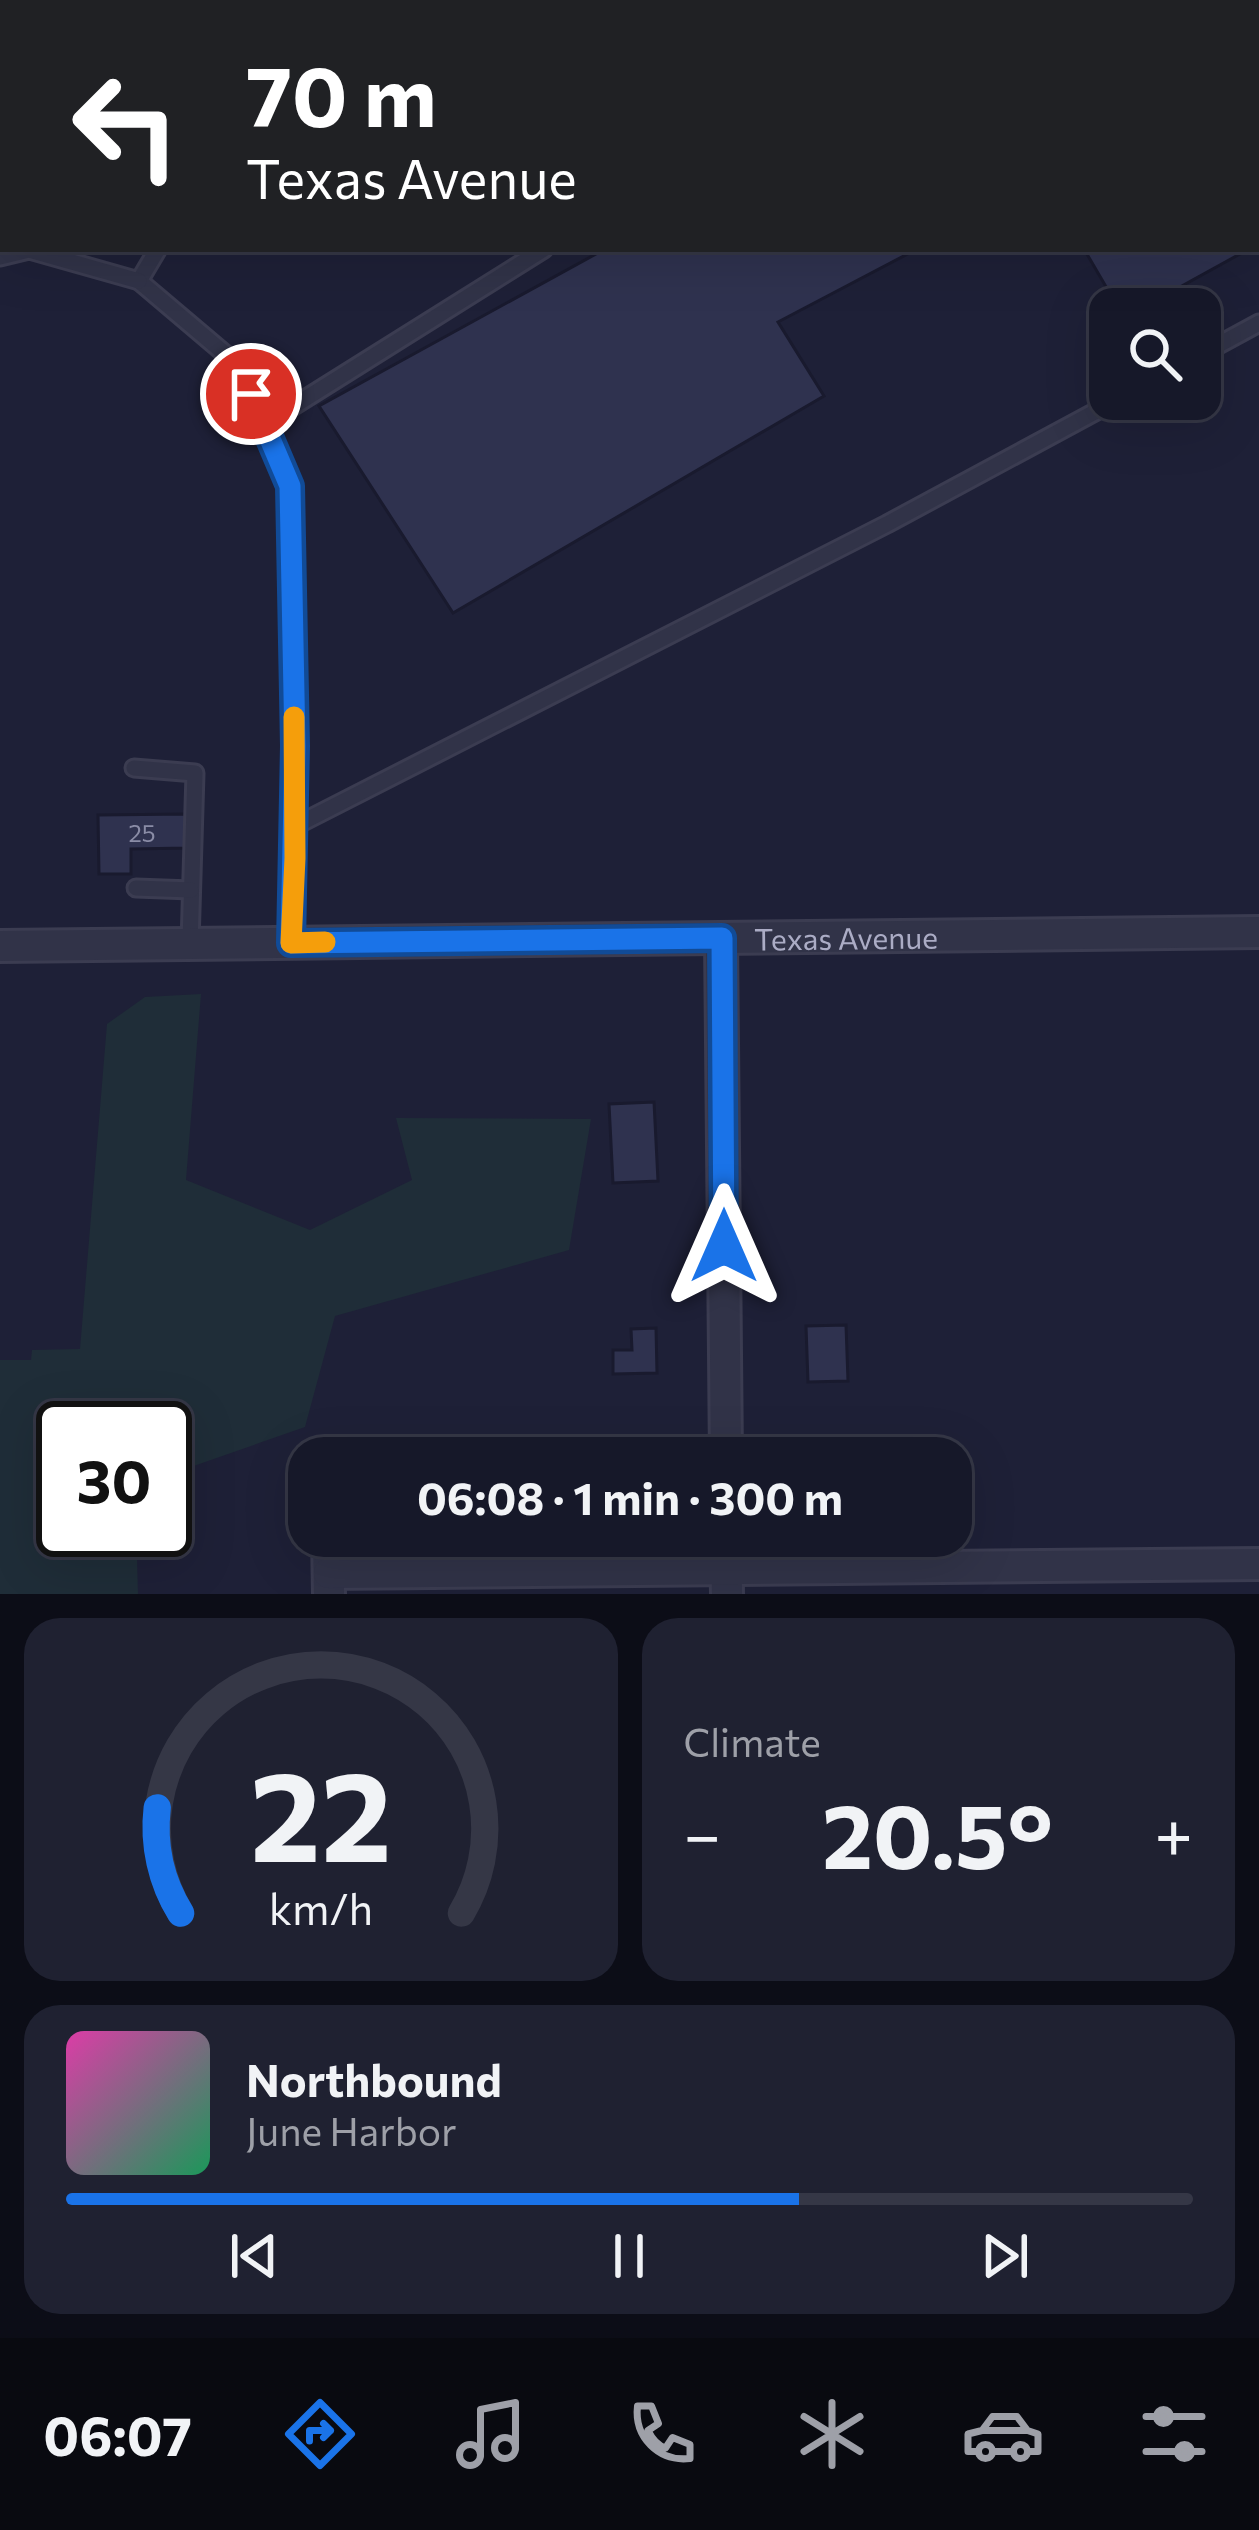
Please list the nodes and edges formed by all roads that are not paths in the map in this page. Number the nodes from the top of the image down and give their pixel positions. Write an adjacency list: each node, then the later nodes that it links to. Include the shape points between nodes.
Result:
1 (36, 252): 4 (lane)
2 (156, 252): 4 (lane)
3 (539, 252): 8 (lane)
4 (139, 281): 8 (lane, via 238,364)
5 (1259, 323): 6 (lane)
6 (1221, 344)
7 (1089, 415): 10 (lane)
8 (265, 424): 10 (lane, via 290,486)
9 (134, 768): 12 (lane, via 195,773)
10 (295, 826): 15 (lane)
11 (136, 888): 12 (lane)
12 (190, 890): 16 (lane)
13 (1259, 932): 14 (street, Texas Avenue)
14 (722, 938): 15 (street, Texas Avenue); 18 (street)
15 (291, 943): 16 (street, Texas Avenue)
16 (190, 944): 17 (street, Texas Avenue)
17 (0, 946)
18 (726, 1437)
19 (1259, 1564): 20 (street)
20 (727, 1582): 21 (street)
21 (329, 1584)

